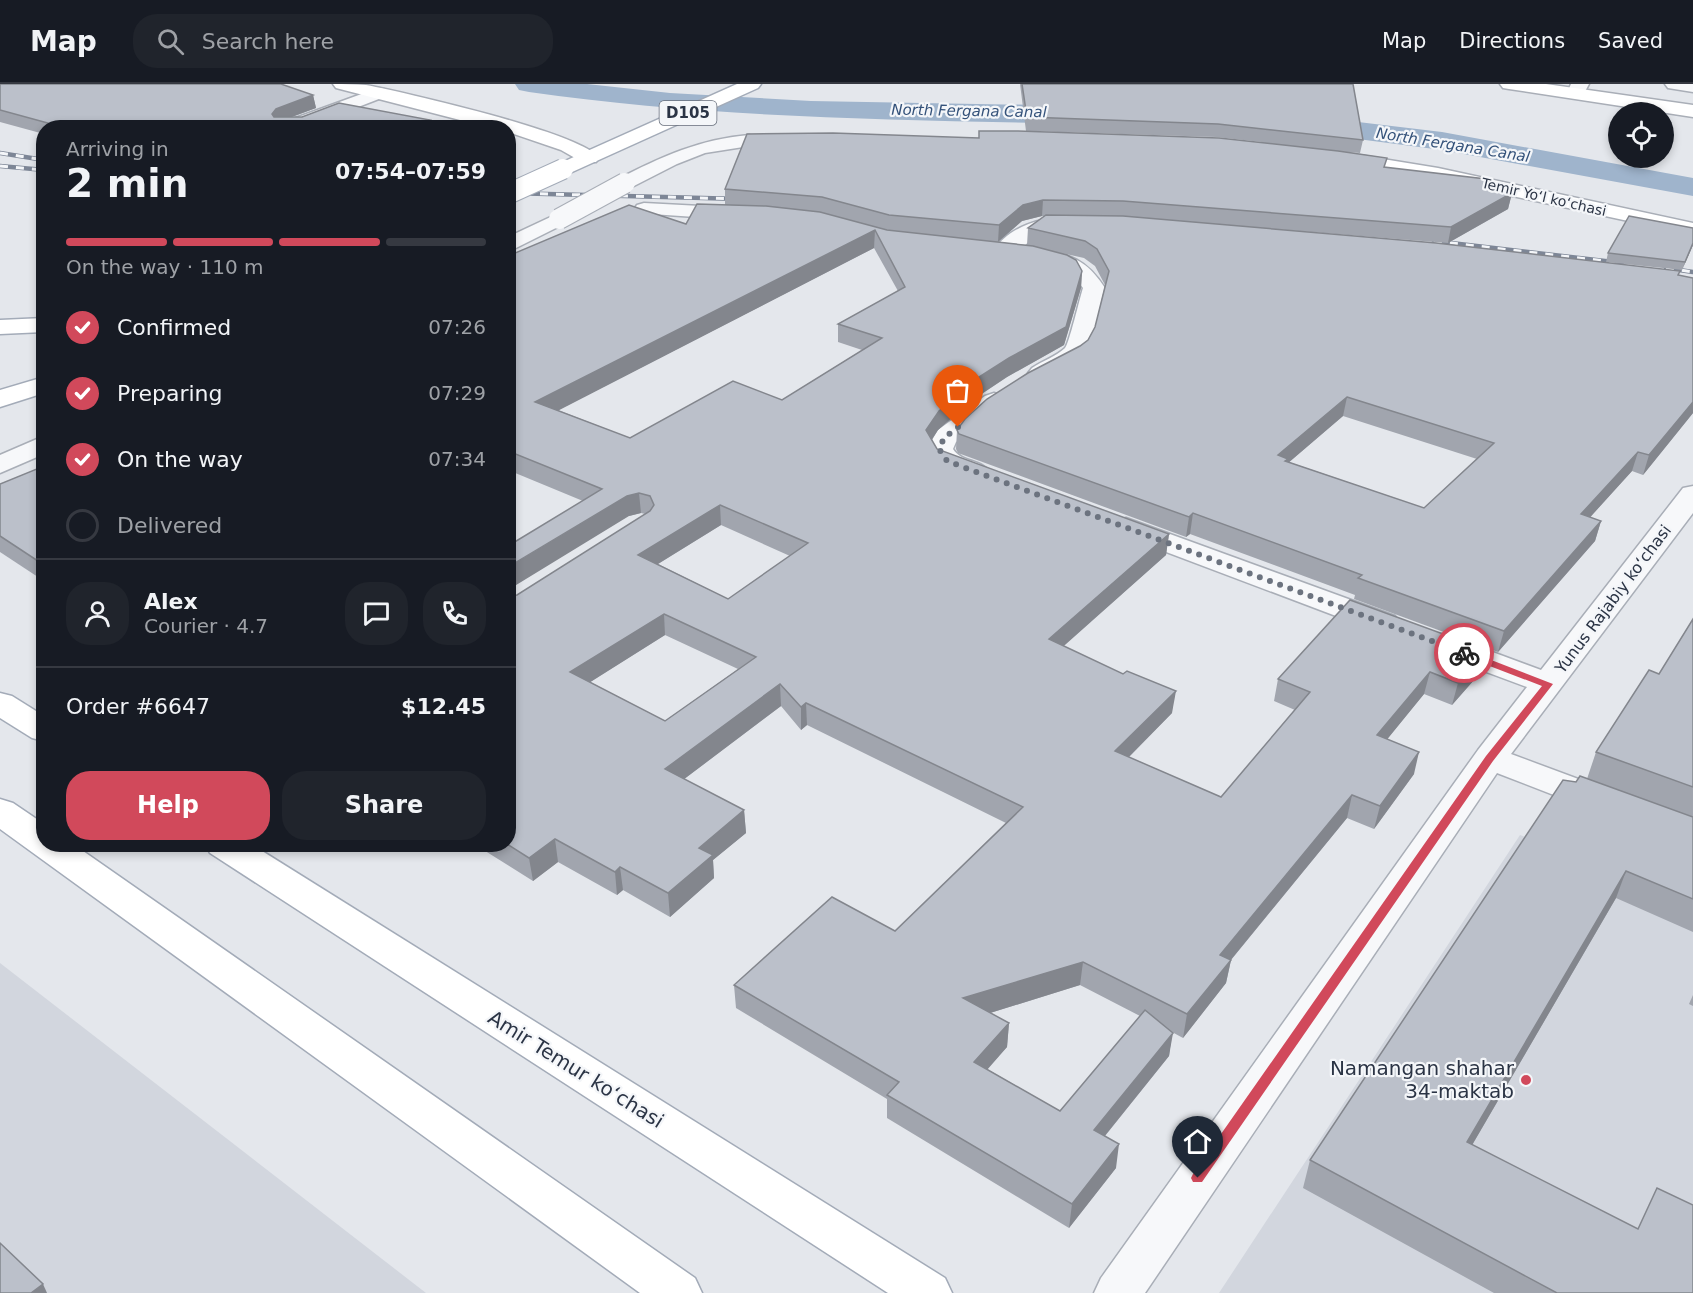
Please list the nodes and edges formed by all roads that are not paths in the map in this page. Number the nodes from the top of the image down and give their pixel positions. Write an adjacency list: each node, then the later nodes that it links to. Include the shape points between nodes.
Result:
1 (342, 84): 7 (main road)
2 (752, 84): 15 (main road, D105)
3 (1509, 84): 6 (main road)
4 (1674, 84): 5 (street)
5 (1693, 87)
6 (1578, 89): 8 (main road)
7 (378, 93): 9 (street); 10 (main road)
8 (1693, 111)
9 (307, 120)
10 (484, 120)
11 (516, 128): 15 (main road, via 568,146)
12 (772, 140): 13 (main road)
13 (748, 141): 21 (street, bridge, via 699,147)
14 (1326, 157): 20 (main road, Temir Yoʻl koʻchasi, via 1438,174)
15 (589, 158): 16 (main road, D105, bridge)
16 (516, 190)
17 (644, 209): 18 (street)
18 (767, 215)
19 (1087, 224): 28 (street, via 1042,224 993,250 1032,254 1075,265 1085,272 1094,288 1082,340 1075,352 986,406 944,438 939,449 947,461)
20 (1693, 229)
21 (516, 242)
22 (36, 325): 23 (main road)
23 (0, 327)
24 (36, 387): 25 (main road)
25 (0, 399)
26 (36, 448): 27 (street)
27 (0, 465)
28 (999, 481)
29 (1693, 494): 31 (street, Yunus Rajabiy ko‘chasi)
30 (1100, 518): 31 (street)
31 (1548, 684): 34 (street, Yunus Rajabiy ko‘chasi)
32 (0, 704): 33 (main road)
33 (36, 726)
34 (1490, 758): 36 (street); 42 (street, Yunus Rajabiy ko‘chasi)
35 (0, 811): 37 (main road)
36 (1629, 811)
37 (36, 837)
38 (58, 852): 40 (main road)
39 (237, 852): 41 (main road, Amir Temur koʻchasi)
40 (678, 1293)
41 (928, 1293)
42 (1118, 1293)

